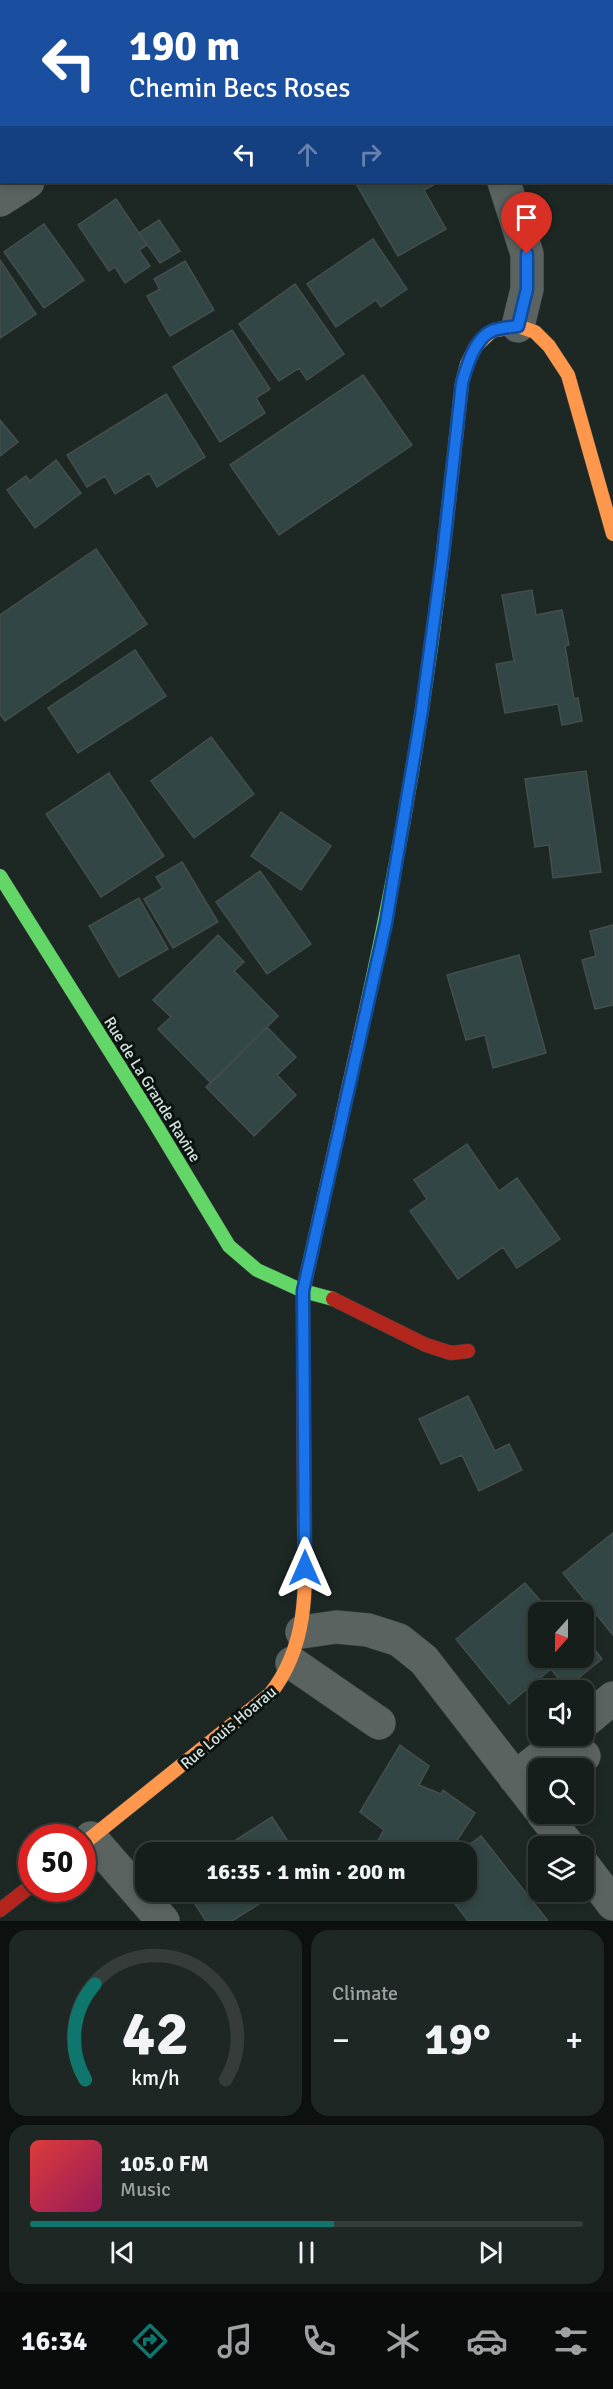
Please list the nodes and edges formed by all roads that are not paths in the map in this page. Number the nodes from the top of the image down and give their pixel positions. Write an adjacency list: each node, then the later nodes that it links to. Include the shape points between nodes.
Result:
1 (26, 183): 3 (street)
2 (504, 183): 4 (street, via 527,254 527,289)
3 (0, 200)
4 (518, 326): 5 (main road, via 535,332 568,375); 7 (main road, Rue Louis Hoarau, via 492,331 476,346 462,383 421,716 386,923)
5 (613, 534)
6 (0, 876): 7 (main road, Rue de La Grande Ravine, via 229,1246 257,1270)
7 (303, 1291): 8 (main road, via 333,1299 426,1346 451,1353); 9 (main road, Rue Louis Hoarau)
8 (468, 1351)
9 (302, 1632): 10 (main road, Rue Louis Hoarau); 14 (street, via 336,1627 368,1630 399,1640 424,1660)
10 (292, 1663): 13 (street); 15 (main road, Rue Louis Hoarau, via 270,1694)
11 (613, 1698): 12 (street)
12 (594, 1714)
13 (379, 1723)
14 (528, 1792)
15 (96, 1835)
16 (96, 1851): 21 (street, Rue Louis Hoarau)
17 (594, 1879): 19 (street)
18 (18, 1896): 20 (main road)
19 (613, 1904)
20 (0, 1910)
21 (163, 1921)

